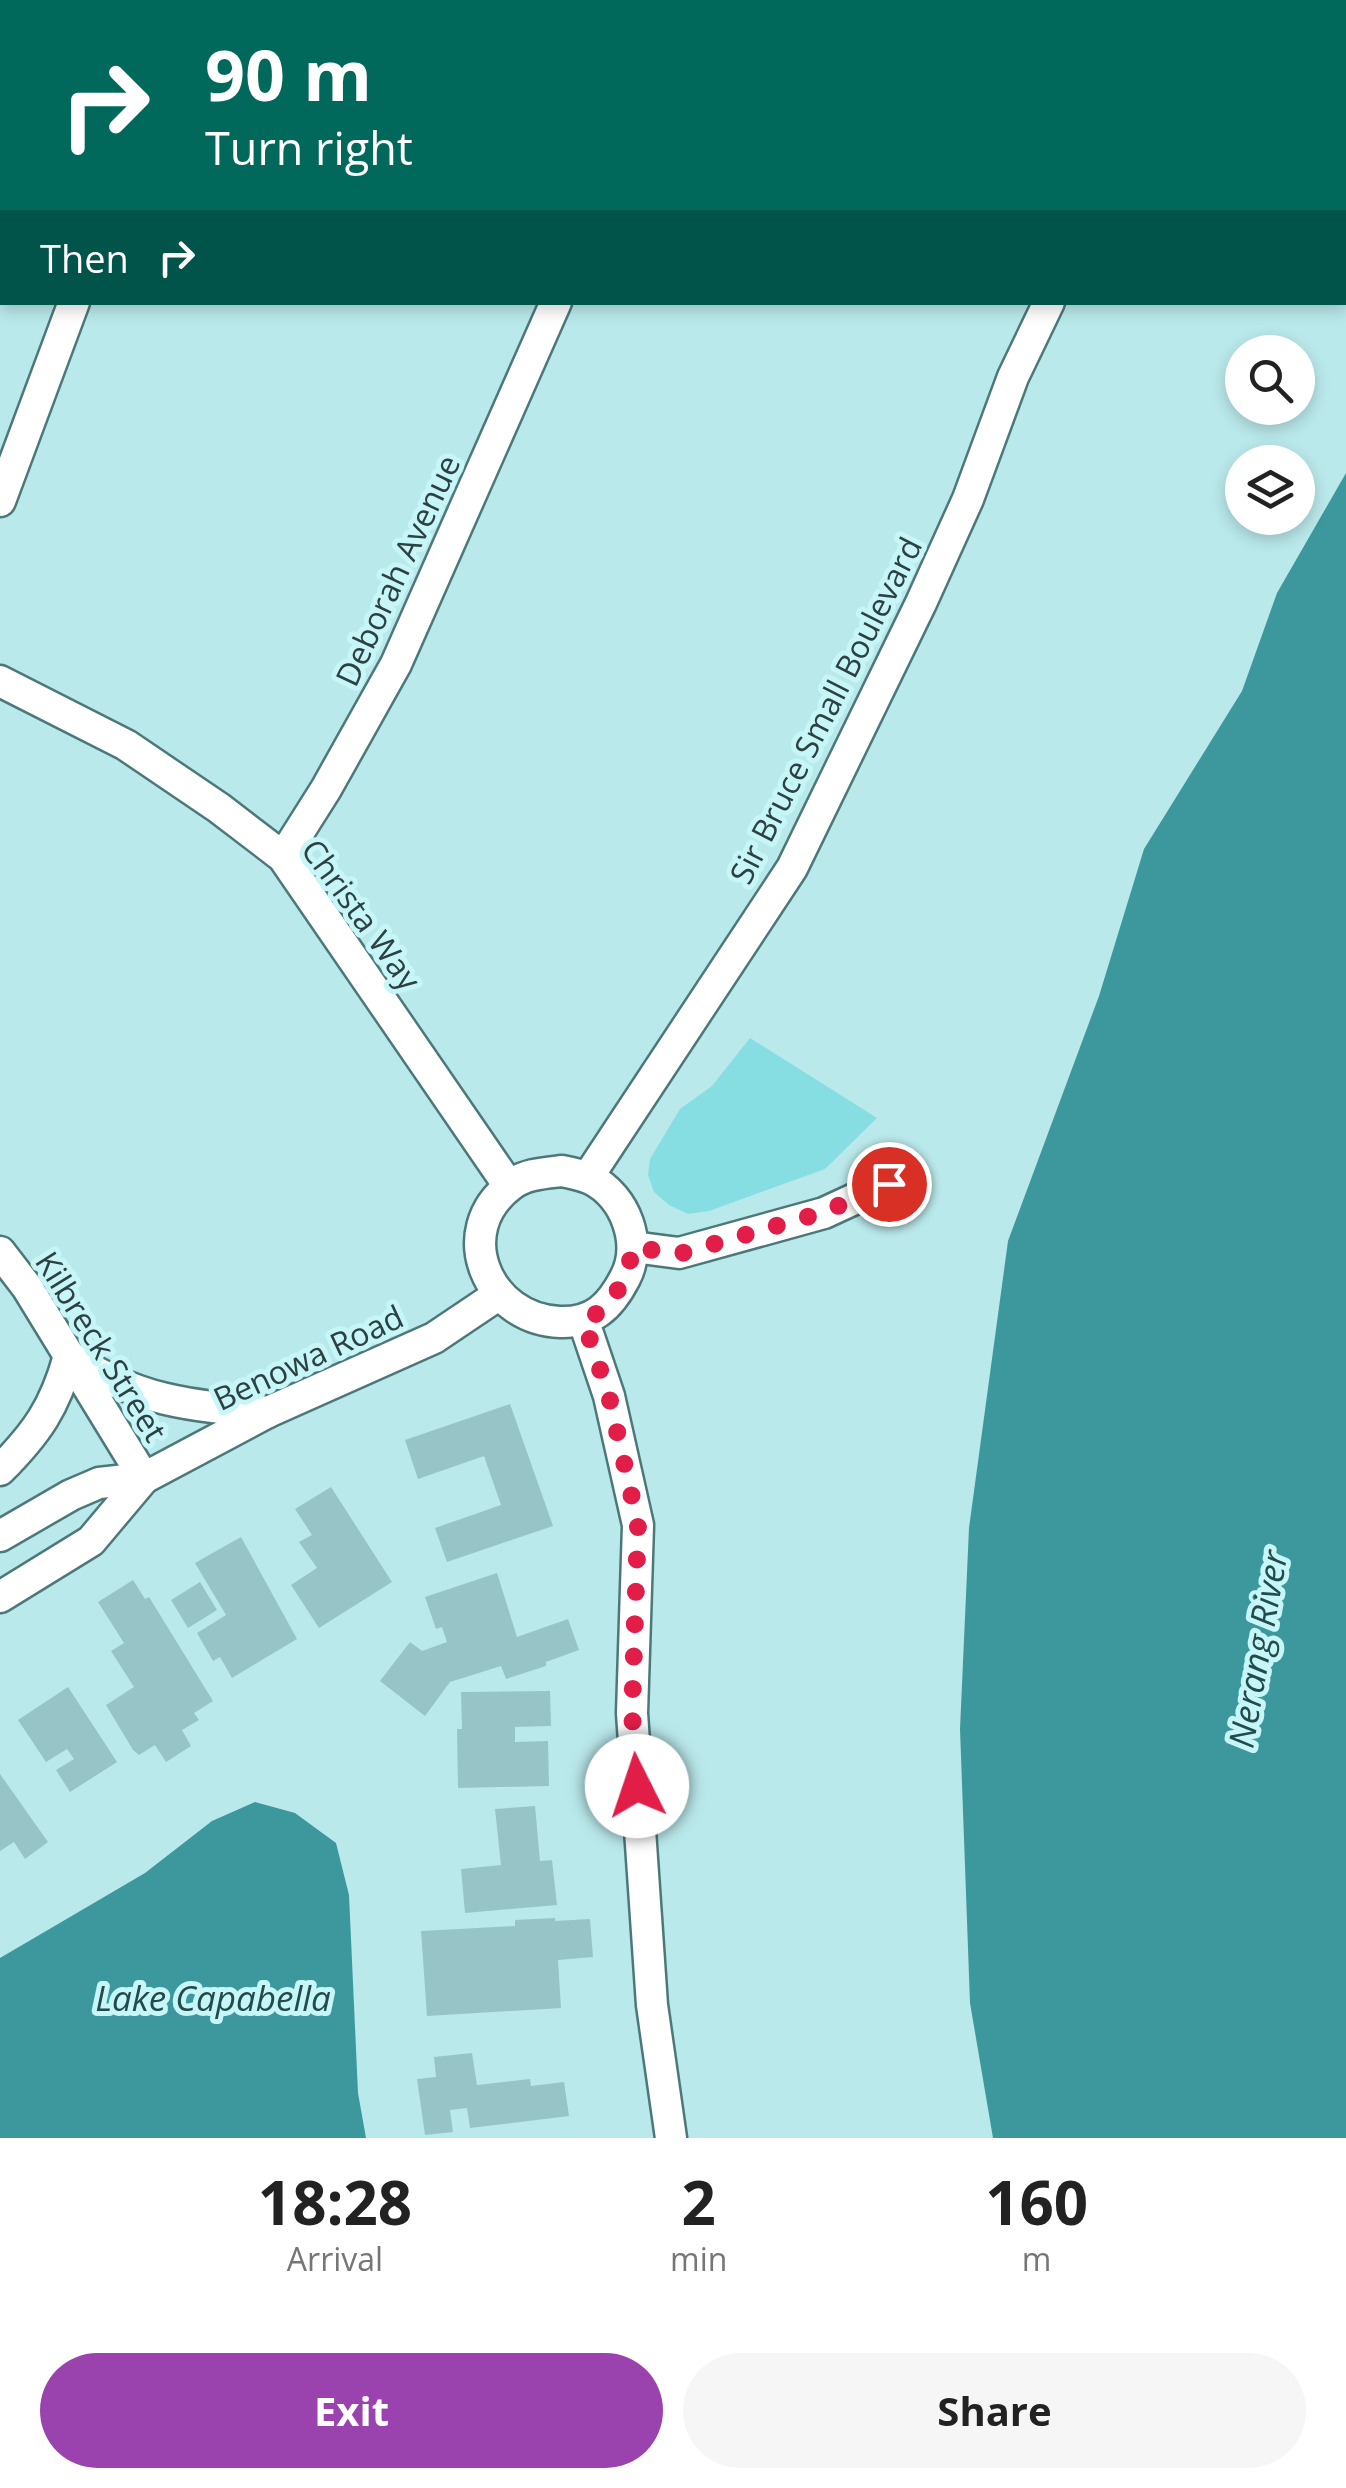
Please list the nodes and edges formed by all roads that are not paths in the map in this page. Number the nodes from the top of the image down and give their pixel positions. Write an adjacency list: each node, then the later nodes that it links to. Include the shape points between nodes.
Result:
1 (73, 305): 4 (street)
2 (555, 305): 6 (street, Deborah Avenue, via 396,664)
3 (1048, 305): 7 (street, Sir Bruce Small Boulevard, via 968,500 792,868)
4 (0, 501)
5 (0, 680): 6 (street, Christa Way, via 126,746)
6 (282, 858): 9 (street, Christa Way)
7 (588, 1177): 9 (street, via 562,1171); 10 (street, via 620,1205)
8 (889, 1184): 10 (street, via 824,1212 679,1254)
9 (509, 1186): 12 (street, via 482,1230 481,1256)
10 (633, 1247): 13 (street, via 628,1274 614,1296)
11 (0, 1252): 14 (street, Kilbreck Street)
12 (498, 1295): 13 (street, via 543,1322); 15 (street, Benowa Road, via 434,1338)
13 (584, 1322): 20 (street, via 609,1396 638,1524 632,1713 652,2005)
14 (69, 1356): 15 (street, via 104,1379 160,1399); 16 (street, via 48,1414); 17 (street, Kilbreck Street)
15 (268, 1412): 17 (street, Benowa Road)
16 (0, 1470)
17 (144, 1478): 18 (street, Benowa Road, via 98,1483); 19 (street, Benowa Road, via 91,1542)
18 (0, 1536)
19 (0, 1597)
20 (671, 2138)

